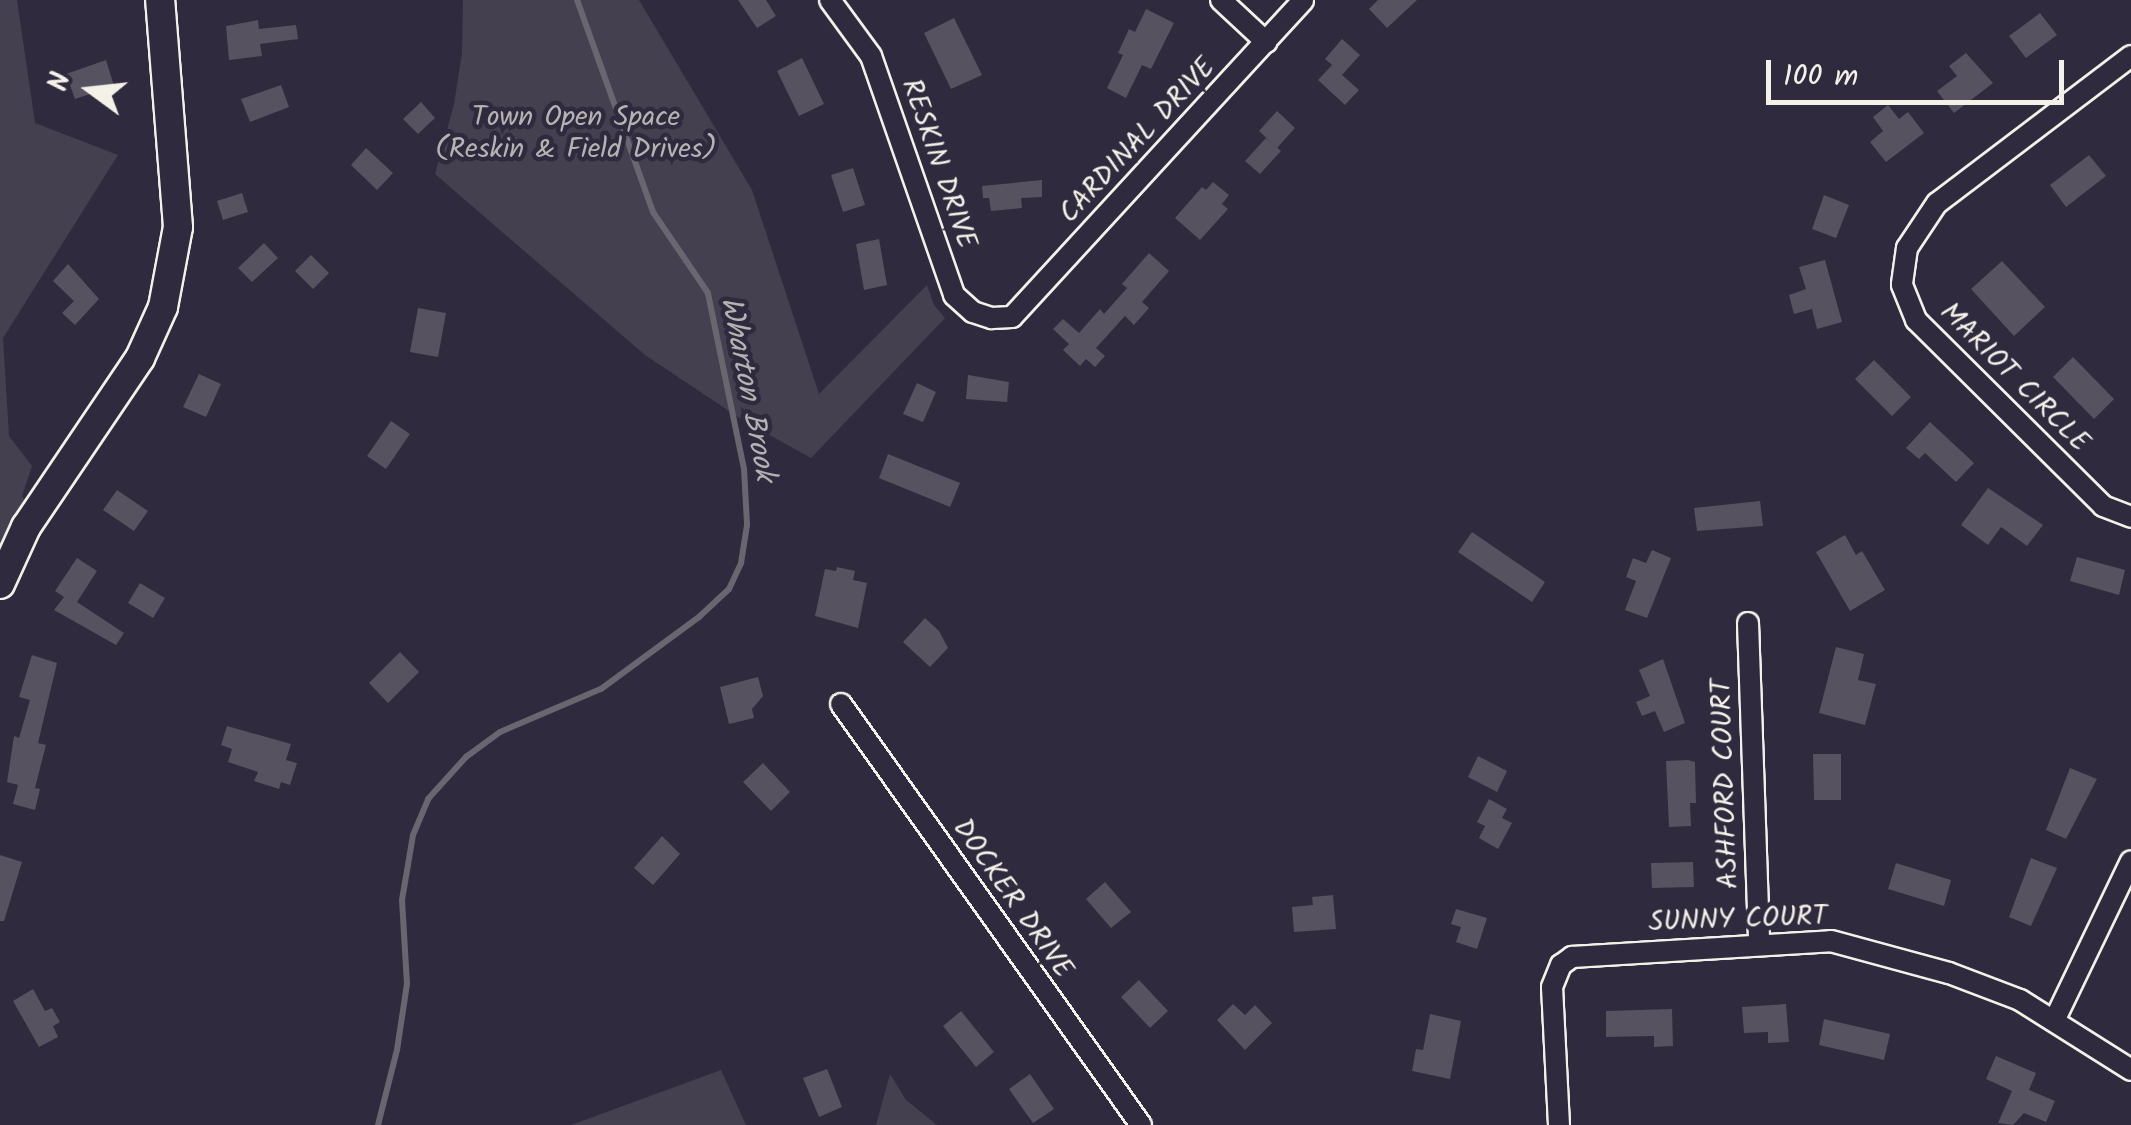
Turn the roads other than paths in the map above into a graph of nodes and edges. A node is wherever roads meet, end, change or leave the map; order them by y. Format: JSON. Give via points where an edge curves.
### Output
{"nodes":[{"id":1,"x":160,"y":0,"type":"edge"},
{"id":2,"x":830,"y":0,"type":"edge"},
{"id":3,"x":1222,"y":0,"type":"edge"},
{"id":4,"x":1303,"y":0,"type":"edge"},
{"id":5,"x":1266,"y":42,"type":"junction"},
{"id":6,"x":2131,"y":56,"type":"edge"},
{"id":7,"x":1012,"y":317,"type":"joint"},
{"id":8,"x":2131,"y":517,"type":"edge"},
{"id":9,"x":0,"y":584,"type":"edge"},
{"id":10,"x":1748,"y":623,"type":"dead end"},
{"id":11,"x":840,"y":704,"type":"dead end"},
{"id":12,"x":2131,"y":861,"type":"edge"},
{"id":13,"x":1758,"y":943,"type":"junction"},
{"id":14,"x":2055,"y":1020,"type":"junction"},
{"id":15,"x":2131,"y":1070,"type":"edge"},
{"id":16,"x":1141,"y":1125,"type":"edge"},
{"id":17,"x":1559,"y":1125,"type":"edge"}],
"edges":[{"from":1,"to":9,"type":"main road","via":[[178,228],[164,307],[140,358],[26,527]]},
{"from":2,"to":7,"type":"street","name":"RESKIN DRIVE","via":[[871,56],[954,295],[973,312]]},
{"from":3,"to":5,"type":"street"},
{"from":4,"to":5,"type":"street","name":"CARDINAL DRIVE"},
{"from":5,"to":7,"type":"street","name":"CARDINAL DRIVE"},
{"from":6,"to":8,"type":"street","name":"MARIOT CIRCLE","via":[[1937,202],[1907,248],[1902,285],[1916,320],[2103,506]]},
{"from":10,"to":13,"type":"street","name":"ASHFORD COURT"},
{"from":11,"to":16,"type":"street","name":"DOCKER DRIVE"},
{"from":12,"to":14,"type":"street"},
{"from":13,"to":14,"type":"street","name":"SUNNY COURT","via":[[1830,941],[1879,952],[2002,993]]},
{"from":13,"to":17,"type":"street","name":"SUNNY COURT","via":[[1572,957],[1561,965],[1552,988]]},
{"from":14,"to":15,"type":"street","name":"SUNNY COURT"}]}
